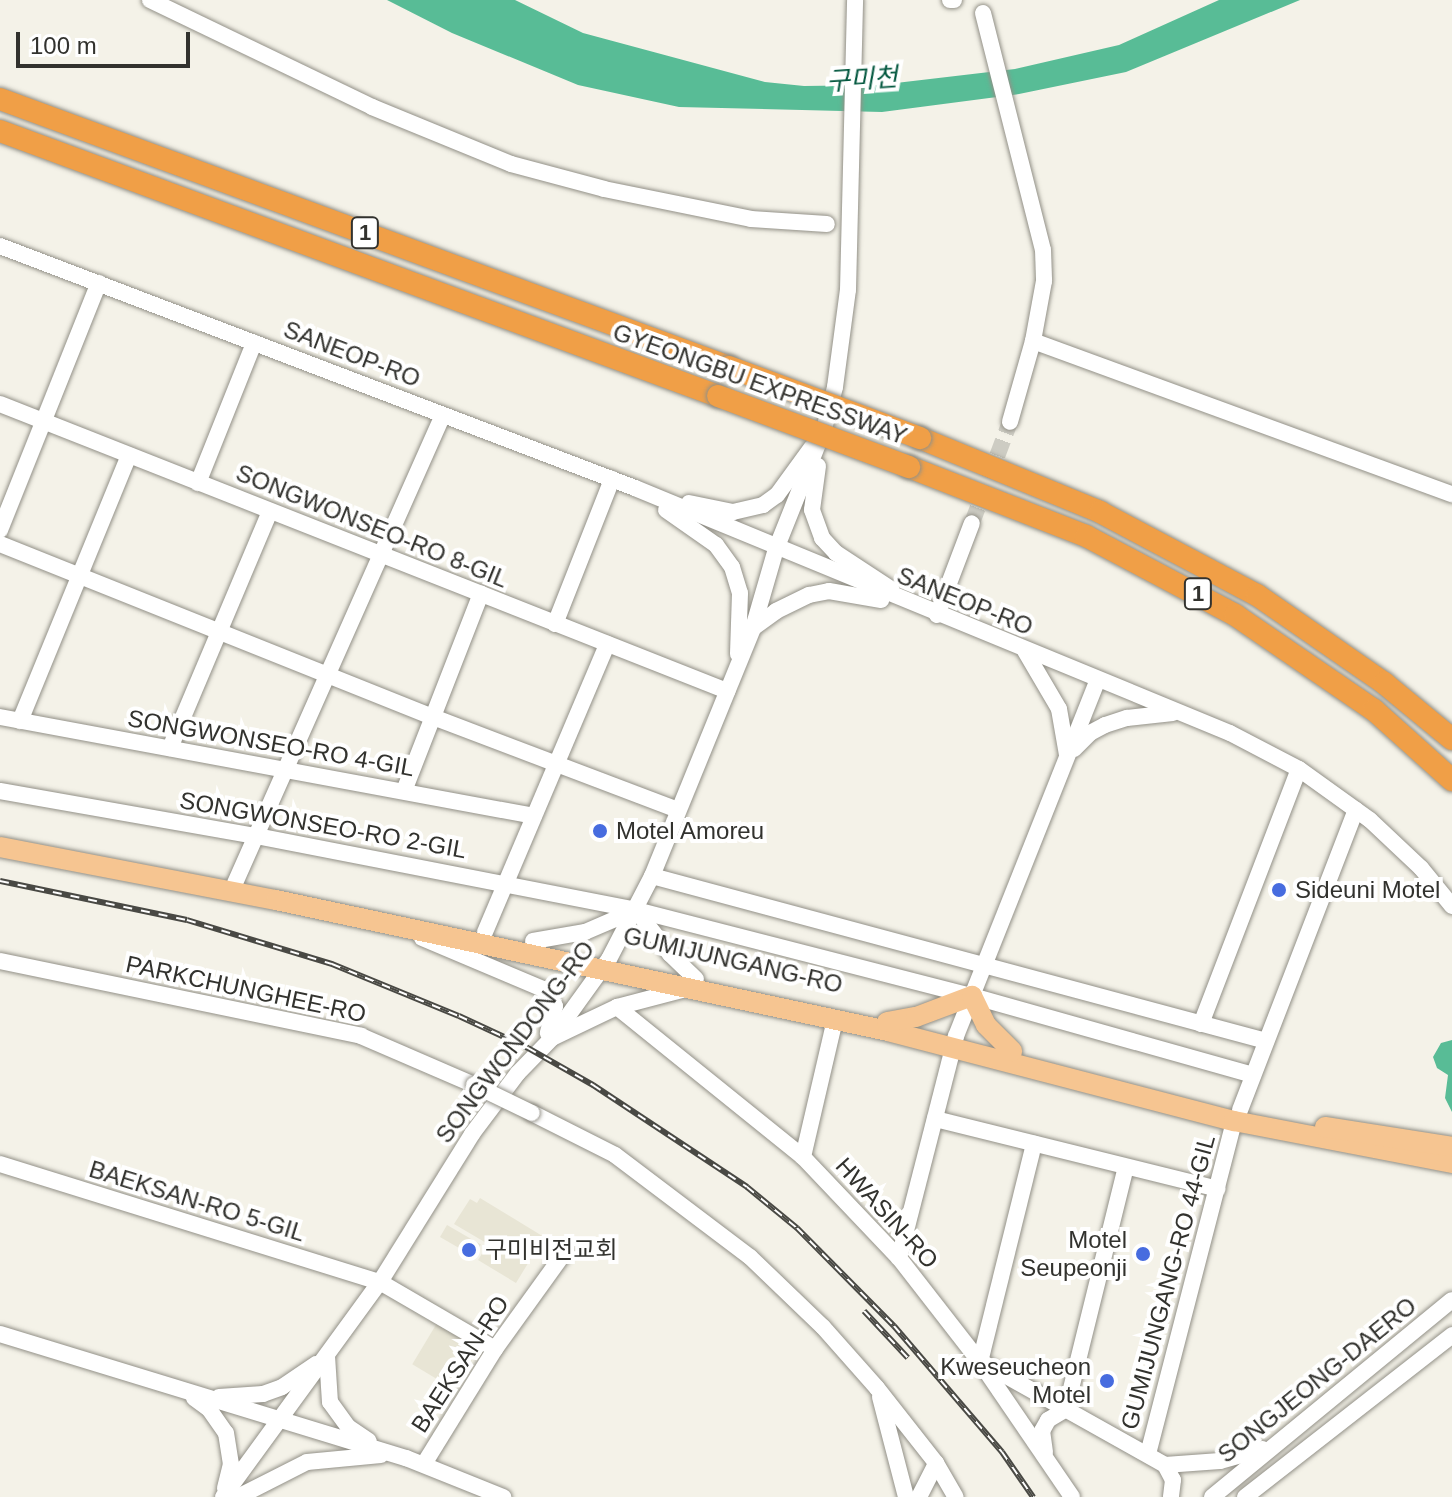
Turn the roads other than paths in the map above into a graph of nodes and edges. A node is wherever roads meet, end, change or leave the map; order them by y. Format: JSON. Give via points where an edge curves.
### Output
{"nodes":[{"id":1,"x":150,"y":0,"type":"edge"},
{"id":2,"x":855,"y":0,"type":"edge"},
{"id":3,"x":984,"y":18,"type":"dead end"},
{"id":4,"x":0,"y":99,"type":"edge"},
{"id":5,"x":0,"y":131,"type":"edge"},
{"id":6,"x":827,"y":224,"type":"dead end"},
{"id":7,"x":0,"y":246,"type":"edge"},
{"id":8,"x":99,"y":283,"type":"junction"},
{"id":9,"x":1033,"y":341,"type":"junction"},
{"id":10,"x":254,"y":343,"type":"junction"},
{"id":11,"x":0,"y":404,"type":"edge"},
{"id":12,"x":443,"y":415,"type":"junction"},
{"id":13,"x":43,"y":421,"type":"junction"},
{"id":14,"x":1010,"y":422,"type":"tunnel mouth"},
{"id":15,"x":824,"y":429,"type":"junction"},
{"id":16,"x":129,"y":455,"type":"junction"},
{"id":17,"x":612,"y":479,"type":"junction"},
{"id":18,"x":198,"y":483,"type":"junction"},
{"id":19,"x":635,"y":488,"type":"junction"},
{"id":20,"x":1452,"y":494,"type":"edge"},
{"id":21,"x":270,"y":511,"type":"junction"},
{"id":22,"x":972,"y":523,"type":"tunnel mouth"},
{"id":23,"x":0,"y":530,"type":"edge"},
{"id":24,"x":0,"y":544,"type":"edge"},
{"id":25,"x":776,"y":549,"type":"junction"},
{"id":26,"x":381,"y":555,"type":"junction"},
{"id":27,"x":79,"y":576,"type":"junction"},
{"id":28,"x":481,"y":594,"type":"junction"},
{"id":29,"x":931,"y":612,"type":"junction"},
{"id":30,"x":555,"y":624,"type":"junction"},
{"id":31,"x":753,"y":628,"type":"junction"},
{"id":32,"x":219,"y":632,"type":"junction"},
{"id":33,"x":607,"y":644,"type":"junction"},
{"id":34,"x":1025,"y":651,"type":"junction"},
{"id":35,"x":737,"y":668,"type":"junction"},
{"id":36,"x":328,"y":674,"type":"junction"},
{"id":37,"x":1097,"y":681,"type":"junction"},
{"id":38,"x":727,"y":691,"type":"junction"},
{"id":39,"x":1178,"y":713,"type":"junction"},
{"id":40,"x":0,"y":717,"type":"edge"},
{"id":41,"x":433,"y":717,"type":"junction"},
{"id":42,"x":20,"y":721,"type":"junction"},
{"id":43,"x":1452,"y":739,"type":"edge"},
{"id":44,"x":170,"y":748,"type":"junction"},
{"id":45,"x":1067,"y":757,"type":"junction"},
{"id":46,"x":556,"y":763,"type":"junction"},
{"id":47,"x":286,"y":768,"type":"junction"},
{"id":48,"x":1299,"y":769,"type":"junction"},
{"id":49,"x":1452,"y":780,"type":"edge"},
{"id":50,"x":0,"y":791,"type":"edge"},
{"id":51,"x":404,"y":791,"type":"junction"},
{"id":52,"x":678,"y":810,"type":"junction"},
{"id":53,"x":1356,"y":810,"type":"junction"},
{"id":54,"x":534,"y":816,"type":"junction"},
{"id":55,"x":256,"y":836,"type":"junction"},
{"id":56,"x":0,"y":839,"type":"edge"},
{"id":57,"x":0,"y":847,"type":"edge"},
{"id":58,"x":652,"y":876,"type":"junction"},
{"id":59,"x":235,"y":883,"type":"junction"},
{"id":60,"x":505,"y":883,"type":"junction"},
{"id":61,"x":1452,"y":906,"type":"edge"},
{"id":62,"x":636,"y":910,"type":"junction"},
{"id":63,"x":391,"y":925,"type":"junction"},
{"id":64,"x":485,"y":932,"type":"junction"},
{"id":65,"x":533,"y":941,"type":"junction"},
{"id":66,"x":0,"y":961,"type":"edge"},
{"id":67,"x":605,"y":964,"type":"junction"},
{"id":68,"x":985,"y":965,"type":"junction"},
{"id":69,"x":692,"y":984,"type":"junction"},
{"id":70,"x":972,"y":996,"type":"junction"},
{"id":71,"x":617,"y":1007,"type":"junction"},
{"id":72,"x":835,"y":1020,"type":"junction"},
{"id":73,"x":887,"y":1022,"type":"junction"},
{"id":74,"x":1201,"y":1024,"type":"junction"},
{"id":75,"x":552,"y":1038,"type":"junction"},
{"id":76,"x":1266,"y":1041,"type":"junction"},
{"id":77,"x":955,"y":1042,"type":"junction"},
{"id":78,"x":1012,"y":1051,"type":"junction"},
{"id":79,"x":518,"y":1073,"type":"junction"},
{"id":80,"x":1253,"y":1075,"type":"junction"},
{"id":81,"x":1237,"y":1116,"type":"junction"},
{"id":82,"x":935,"y":1119,"type":"junction"},
{"id":83,"x":1034,"y":1144,"type":"junction"},
{"id":84,"x":1452,"y":1147,"type":"edge"},
{"id":85,"x":803,"y":1157,"type":"junction"},
{"id":86,"x":1411,"y":1158,"type":"junction"},
{"id":87,"x":1452,"y":1163,"type":"edge"},
{"id":88,"x":0,"y":1164,"type":"edge"},
{"id":89,"x":1126,"y":1167,"type":"junction"},
{"id":90,"x":1452,"y":1175,"type":"edge"},
{"id":91,"x":1217,"y":1189,"type":"junction"},
{"id":92,"x":565,"y":1252,"type":"dead end"},
{"id":93,"x":899,"y":1258,"type":"junction"},
{"id":94,"x":380,"y":1282,"type":"junction"},
{"id":95,"x":1452,"y":1300,"type":"edge"},
{"id":96,"x":0,"y":1334,"type":"edge"},
{"id":97,"x":1452,"y":1335,"type":"edge"},
{"id":98,"x":495,"y":1349,"type":"junction"},
{"id":99,"x":327,"y":1356,"type":"junction"},
{"id":100,"x":980,"y":1362,"type":"junction"},
{"id":101,"x":877,"y":1388,"type":"junction"},
{"id":102,"x":182,"y":1392,"type":"junction"},
{"id":103,"x":1066,"y":1409,"type":"junction"},
{"id":104,"x":280,"y":1419,"type":"junction"},
{"id":105,"x":1281,"y":1439,"type":"junction"},
{"id":106,"x":1148,"y":1454,"type":"junction"},
{"id":107,"x":406,"y":1458,"type":"junction"},
{"id":108,"x":1046,"y":1458,"type":"junction"},
{"id":109,"x":936,"y":1463,"type":"junction"},
{"id":110,"x":424,"y":1464,"type":"junction"},
{"id":111,"x":1165,"y":1465,"type":"junction"},
{"id":112,"x":1251,"y":1494,"type":"edge"},
{"id":113,"x":222,"y":1497,"type":"edge"},
{"id":114,"x":238,"y":1497,"type":"edge"},
{"id":115,"x":503,"y":1497,"type":"edge"},
{"id":116,"x":906,"y":1497,"type":"edge"},
{"id":117,"x":919,"y":1497,"type":"edge"},
{"id":118,"x":926,"y":1497,"type":"edge"},
{"id":119,"x":956,"y":1497,"type":"edge"},
{"id":120,"x":1072,"y":1497,"type":"edge"},
{"id":121,"x":1171,"y":1497,"type":"edge"},
{"id":122,"x":1212,"y":1497,"type":"edge"}],
"edges":[{"from":1,"to":6,"type":"street","via":[[372,107],[511,164],[751,219]]},
{"from":2,"to":15,"type":"street","via":[[841,355]]},
{"from":3,"to":9,"type":"street","via":[[1043,250],[1044,281]]},
{"from":4,"to":43,"type":"highway","name":"GYEONGBU EXPRESSWAY","number":"1","bridge":true,"via":[[920,438],[1100,512],[1257,595],[1384,683]]},
{"from":5,"to":49,"type":"highway","name":"GYEONGBU EXPRESSWAY","number":"1","bridge":true,"via":[[1086,536],[1235,615],[1374,710]]},
{"from":7,"to":8,"type":"street","name":"SANEOP-RO"},
{"from":8,"to":10,"type":"street","name":"SANEOP-RO"},
{"from":8,"to":13,"type":"street"},
{"from":9,"to":14,"type":"street"},
{"from":9,"to":20,"type":"street"},
{"from":10,"to":12,"type":"street","name":"SANEOP-RO"},
{"from":10,"to":18,"type":"street","name":"SANEOP-RO"},
{"from":11,"to":13,"type":"street","name":"SONGWONSEO-RO 8-GIL"},
{"from":12,"to":17,"type":"street","name":"SANEOP-RO"},
{"from":12,"to":26,"type":"street"},
{"from":13,"to":16,"type":"street","name":"SONGWONSEO-RO 8-GIL"},
{"from":13,"to":23,"type":"street"},
{"from":15,"to":19,"type":"street","via":[[777,495],[753,509],[720,511]]},
{"from":15,"to":25,"type":"street","name":"SONGWONDONG-RO"},
{"from":15,"to":29,"type":"street","via":[[812,510],[822,538],[836,553]]},
{"from":16,"to":18,"type":"street","name":"SONGWONSEO-RO 8-GIL"},
{"from":16,"to":27,"type":"street"},
{"from":17,"to":19,"type":"street","name":"SANEOP-RO"},
{"from":17,"to":30,"type":"street"},
{"from":18,"to":21,"type":"street","name":"SONGWONSEO-RO 8-GIL"},
{"from":19,"to":25,"type":"street","name":"SANEOP-RO"},
{"from":19,"to":35,"type":"street","via":[[727,557],[740,593]]},
{"from":21,"to":26,"type":"street","name":"SONGWONSEO-RO 8-GIL"},
{"from":21,"to":32,"type":"street"},
{"from":22,"to":29,"type":"street"},
{"from":24,"to":27,"type":"street"},
{"from":25,"to":29,"type":"street","name":"SANEOP-RO"},
{"from":25,"to":31,"type":"street","name":"SONGWONDONG-RO"},
{"from":26,"to":28,"type":"street","name":"SONGWONSEO-RO 8-GIL"},
{"from":26,"to":36,"type":"street"},
{"from":27,"to":32,"type":"street"},
{"from":27,"to":42,"type":"street"},
{"from":28,"to":30,"type":"street","name":"SONGWONSEO-RO 8-GIL"},
{"from":28,"to":41,"type":"street"},
{"from":29,"to":31,"type":"street","via":[[829,591],[791,602]]},
{"from":29,"to":34,"type":"street","name":"SANEOP-RO"},
{"from":30,"to":33,"type":"street","name":"SONGWONSEO-RO 8-GIL"},
{"from":31,"to":35,"type":"street","name":"SONGWONDONG-RO"},
{"from":32,"to":36,"type":"street"},
{"from":32,"to":44,"type":"street"},
{"from":33,"to":38,"type":"street","name":"SONGWONSEO-RO 8-GIL"},
{"from":33,"to":46,"type":"street"},
{"from":34,"to":37,"type":"street","name":"SANEOP-RO"},
{"from":34,"to":45,"type":"street","via":[[1059,709]]},
{"from":35,"to":38,"type":"street","name":"SONGWONDONG-RO"},
{"from":36,"to":41,"type":"street"},
{"from":36,"to":47,"type":"street"},
{"from":37,"to":39,"type":"street","name":"SANEOP-RO"},
{"from":37,"to":45,"type":"street"},
{"from":38,"to":52,"type":"street","name":"SONGWONDONG-RO"},
{"from":39,"to":45,"type":"street","via":[[1105,725]]},
{"from":39,"to":48,"type":"street","name":"SANEOP-RO"},
{"from":40,"to":42,"type":"street","name":"SONGWONSEO-RO 4-GIL"},
{"from":41,"to":46,"type":"street"},
{"from":41,"to":51,"type":"street"},
{"from":42,"to":44,"type":"street","name":"SONGWONSEO-RO 4-GIL"},
{"from":44,"to":47,"type":"street","name":"SONGWONSEO-RO 4-GIL"},
{"from":45,"to":68,"type":"street"},
{"from":46,"to":52,"type":"street"},
{"from":46,"to":54,"type":"street"},
{"from":47,"to":51,"type":"street","name":"SONGWONSEO-RO 4-GIL"},
{"from":47,"to":55,"type":"street"},
{"from":48,"to":53,"type":"street","name":"SANEOP-RO"},
{"from":48,"to":74,"type":"street"},
{"from":50,"to":55,"type":"street","name":"SONGWONSEO-RO 2-GIL"},
{"from":51,"to":54,"type":"street","name":"SONGWONSEO-RO 4-GIL"},
{"from":52,"to":58,"type":"street","name":"SONGWONDONG-RO"},
{"from":53,"to":61,"type":"street","name":"SANEOP-RO","via":[[1421,868]]},
{"from":53,"to":76,"type":"street","name":"GUMIJUNGANG-RO 44-GIL"},
{"from":54,"to":60,"type":"street"},
{"from":55,"to":59,"type":"street"},
{"from":55,"to":60,"type":"street","name":"SONGWONSEO-RO 2-GIL"},
{"from":56,"to":59,"type":"main road","name":"GUMIJUNGANG-RO"},
{"from":57,"to":63,"type":"main road","name":"GUMIJUNGANG-RO"},
{"from":58,"to":62,"type":"street","name":"SONGWONDONG-RO"},
{"from":58,"to":68,"type":"street"},
{"from":59,"to":64,"type":"main road","name":"GUMIJUNGANG-RO"},
{"from":60,"to":62,"type":"street","name":"SONGWONSEO-RO 2-GIL"},
{"from":60,"to":64,"type":"street"},
{"from":62,"to":65,"type":"street","via":[[585,932]]},
{"from":62,"to":67,"type":"street","name":"SONGWONDONG-RO"},
{"from":62,"to":69,"type":"street"},
{"from":62,"to":70,"type":"street"},
{"from":63,"to":67,"type":"main road","name":"GUMIJUNGANG-RO"},
{"from":63,"to":79,"type":"street","via":[[532,983],[551,998],[553,1025]]},
{"from":64,"to":65,"type":"main road","name":"GUMIJUNGANG-RO"},
{"from":65,"to":67,"type":"main road","name":"GUMIJUNGANG-RO"},
{"from":66,"to":101,"type":"street","name":"PARKCHUNGHEE-RO","bridge":true,"via":[[361,1036],[532,1113],[615,1155],[750,1257]]},
{"from":67,"to":69,"type":"main road","name":"GUMIJUNGANG-RO"},
{"from":67,"to":75,"type":"street","name":"SONGWONDONG-RO"},
{"from":68,"to":70,"type":"street"},
{"from":68,"to":74,"type":"street"},
{"from":69,"to":71,"type":"street"},
{"from":69,"to":72,"type":"main road","name":"GUMIJUNGANG-RO"},
{"from":69,"to":73,"type":"main road","name":"GUMIJUNGANG-RO"},
{"from":70,"to":73,"type":"main road"},
{"from":70,"to":77,"type":"street"},
{"from":70,"to":78,"type":"main road","via":[[986,1025]]},
{"from":70,"to":80,"type":"street"},
{"from":71,"to":75,"type":"street"},
{"from":71,"to":85,"type":"street","name":"HWASIN-RO"},
{"from":72,"to":77,"type":"main road","name":"GUMIJUNGANG-RO"},
{"from":72,"to":85,"type":"street","name":"GUMIJUNGANG-RO"},
{"from":73,"to":77,"type":"main road","name":"GUMIJUNGANG-RO"},
{"from":74,"to":76,"type":"street"},
{"from":75,"to":79,"type":"street","name":"SONGWONDONG-RO"},
{"from":76,"to":80,"type":"street","name":"GUMIJUNGANG-RO 44-GIL"},
{"from":77,"to":78,"type":"main road","name":"GUMIJUNGANG-RO"},
{"from":77,"to":81,"type":"main road","name":"GUMIJUNGANG-RO"},
{"from":77,"to":82,"type":"street"},
{"from":78,"to":81,"type":"main road","name":"GUMIJUNGANG-RO"},
{"from":79,"to":94,"type":"street","name":"SONGWONDONG-RO","via":[[472,1134]]},
{"from":80,"to":81,"type":"street","name":"GUMIJUNGANG-RO 44-GIL"},
{"from":81,"to":84,"type":"main road","name":"GUMIJUNGANG-RO"},
{"from":81,"to":86,"type":"main road","name":"GUMIJUNGANG-RO"},
{"from":81,"to":91,"type":"street","name":"GUMIJUNGANG-RO 44-GIL"},
{"from":82,"to":83,"type":"street"},
{"from":82,"to":93,"type":"street"},
{"from":83,"to":89,"type":"street"},
{"from":83,"to":100,"type":"street"},
{"from":85,"to":93,"type":"street","name":"HWASIN-RO"},
{"from":86,"to":87,"type":"main road","name":"GUMIJUNGANG-RO"},
{"from":86,"to":90,"type":"main road"},
{"from":88,"to":94,"type":"street","name":"BAEKSAN-RO 5-GIL"},
{"from":89,"to":91,"type":"street"},
{"from":89,"to":103,"type":"street"},
{"from":91,"to":106,"type":"street","name":"GUMIJUNGANG-RO 44-GIL"},
{"from":92,"to":98,"type":"street","name":"BAEKSAN-RO"},
{"from":93,"to":100,"type":"street","name":"HWASIN-RO"},
{"from":94,"to":98,"type":"street"},
{"from":94,"to":99,"type":"street","name":"SONGWONDONG-RO"},
{"from":95,"to":105,"type":"street","name":"SONGJEONG-DAERO"},
{"from":96,"to":102,"type":"street","name":"BAEKSAN-RO"},
{"from":97,"to":112,"type":"street","name":"SONGJEONG-DAERO"},
{"from":98,"to":110,"type":"street","name":"BAEKSAN-RO"},
{"from":99,"to":102,"type":"street","name":"BAEKSAN-RO","via":[[263,1394]]},
{"from":99,"to":104,"type":"street","name":"SONGWONDONG-RO"},
{"from":99,"to":107,"type":"street","name":"BAEKSAN-RO","via":[[326,1382],[337,1414],[363,1438]]},
{"from":100,"to":103,"type":"street"},
{"from":100,"to":108,"type":"street","name":"HWASIN-RO"},
{"from":101,"to":109,"type":"street"},
{"from":101,"to":116,"type":"street"},
{"from":102,"to":104,"type":"street","name":"BAEKSAN-RO"},
{"from":102,"to":113,"type":"street","name":"BAEKSAN-RO","via":[[209,1409],[226,1433],[231,1464]]},
{"from":103,"to":106,"type":"street"},
{"from":103,"to":108,"type":"street","via":[[1048,1420],[1042,1431]]},
{"from":104,"to":107,"type":"street","name":"BAEKSAN-RO"},
{"from":104,"to":113,"type":"street","name":"SONGWONDONG-RO"},
{"from":105,"to":111,"type":"street","via":[[1239,1458]]},
{"from":105,"to":122,"type":"street","name":"SONGJEONG-DAERO"},
{"from":106,"to":111,"type":"street"},
{"from":107,"to":110,"type":"street","name":"BAEKSAN-RO"},
{"from":107,"to":114,"type":"street","name":"BAEKSAN-RO","via":[[374,1454],[307,1462]]},
{"from":108,"to":120,"type":"street","name":"HWASIN-RO"},
{"from":109,"to":117,"type":"street"},
{"from":109,"to":118,"type":"street"},
{"from":109,"to":119,"type":"street"},
{"from":110,"to":115,"type":"street","name":"BAEKSAN-RO"},
{"from":111,"to":121,"type":"street","via":[[1173,1480]]}]}
